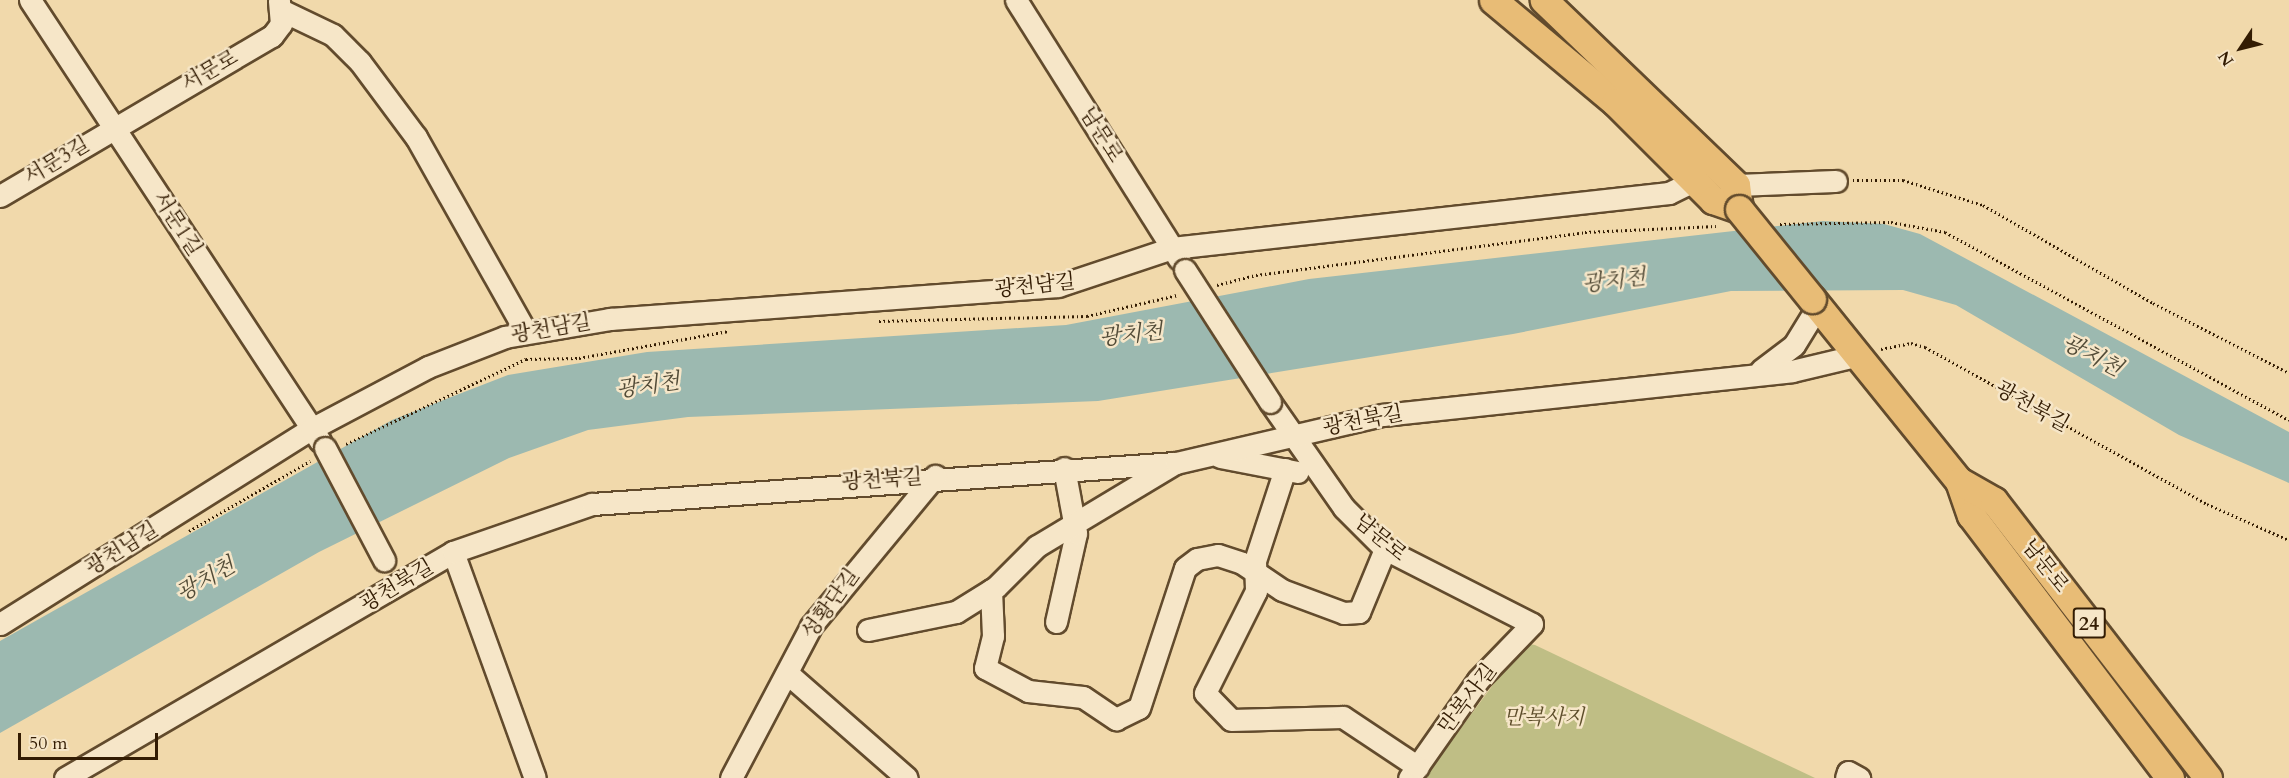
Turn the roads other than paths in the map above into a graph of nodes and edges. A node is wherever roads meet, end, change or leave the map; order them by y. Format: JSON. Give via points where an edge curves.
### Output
{"nodes":[{"id":1,"x":30,"y":0,"type":"edge"},
{"id":2,"x":1016,"y":0,"type":"edge"},
{"id":3,"x":1493,"y":0,"type":"edge"},
{"id":4,"x":1544,"y":0,"type":"edge"},
{"id":5,"x":281,"y":5,"type":"edge"},
{"id":6,"x":1526,"y":10,"type":"edge"},
{"id":7,"x":114,"y":127,"type":"junction"},
{"id":8,"x":1696,"y":180,"type":"junction"},
{"id":9,"x":1836,"y":181,"type":"road end"},
{"id":10,"x":0,"y":196,"type":"edge"},
{"id":11,"x":1734,"y":206,"type":"junction"},
{"id":12,"x":1172,"y":248,"type":"junction"},
{"id":13,"x":1815,"y":302,"type":"junction"},
{"id":14,"x":526,"y":332,"type":"junction"},
{"id":15,"x":1859,"y":355,"type":"junction"},
{"id":16,"x":1761,"y":370,"type":"junction"},
{"id":17,"x":311,"y":429,"type":"junction"},
{"id":18,"x":1293,"y":435,"type":"junction"},
{"id":19,"x":1213,"y":456,"type":"junction"},
{"id":20,"x":1176,"y":463,"type":"junction"},
{"id":21,"x":1064,"y":468,"type":"junction"},
{"id":22,"x":1285,"y":469,"type":"junction"},
{"id":23,"x":935,"y":476,"type":"junction"},
{"id":24,"x":1959,"y":481,"type":"junction"},
{"id":25,"x":1326,"y":483,"type":"junction"},
{"id":26,"x":1074,"y":528,"type":"junction"},
{"id":27,"x":1385,"y":549,"type":"junction"},
{"id":28,"x":453,"y":552,"type":"junction"},
{"id":29,"x":1257,"y":573,"type":"junction"},
{"id":30,"x":399,"y":586,"type":"junction"},
{"id":31,"x":991,"y":590,"type":"junction"},
{"id":32,"x":1056,"y":622,"type":"dead end"},
{"id":33,"x":0,"y":624,"type":"edge"},
{"id":34,"x":1532,"y":624,"type":"joint"},
{"id":35,"x":868,"y":630,"type":"dead end"},
{"id":36,"x":787,"y":673,"type":"junction"},
{"id":37,"x":1413,"y":772,"type":"edge"},
{"id":38,"x":65,"y":778,"type":"edge"},
{"id":39,"x":535,"y":778,"type":"edge"},
{"id":40,"x":731,"y":778,"type":"edge"},
{"id":41,"x":907,"y":778,"type":"edge"},
{"id":42,"x":1846,"y":778,"type":"edge"},
{"id":43,"x":1859,"y":778,"type":"edge"},
{"id":44,"x":2170,"y":778,"type":"edge"},
{"id":45,"x":2208,"y":778,"type":"edge"}],
"edges":[{"from":1,"to":7,"type":"street","name":"서문1길"},
{"from":2,"to":12,"type":"street","name":"남문로"},
{"from":3,"to":6,"type":"main road"},
{"from":4,"to":11,"type":"main road","name":"남문로"},
{"from":5,"to":7,"type":"street","name":"서문로","via":[[272,36]]},
{"from":5,"to":14,"type":"street","via":[[333,35],[367,72],[416,137]]},
{"from":6,"to":8,"type":"main road"},
{"from":7,"to":10,"type":"street","name":"서문3길"},
{"from":7,"to":17,"type":"street","name":"서문1길"},
{"from":8,"to":11,"type":"main road","via":[[1713,200]]},
{"from":8,"to":12,"type":"street","name":"광천남길","via":[[1669,193]]},
{"from":9,"to":11,"type":"street"},
{"from":11,"to":13,"type":"main road","name":"남문로","bridge":true},
{"from":12,"to":14,"type":"street","name":"광천남길","via":[[1058,285],[610,319]]},
{"from":12,"to":18,"type":"street","name":"남문로","bridge":true},
{"from":13,"to":15,"type":"main road","name":"남문로","number":"24"},
{"from":13,"to":16,"type":"street","via":[[1794,345]]},
{"from":14,"to":17,"type":"street","name":"광천남길","via":[[466,350]]},
{"from":15,"to":16,"type":"street","name":"광천북길","via":[[1792,370]]},
{"from":15,"to":24,"type":"main road","name":"남문로","number":"24"},
{"from":16,"to":18,"type":"street","name":"광천북길","via":[[1383,415]]},
{"from":17,"to":30,"type":"street","name":"서문1길","bridge":true},
{"from":17,"to":33,"type":"street","name":"광천남길"},
{"from":18,"to":19,"type":"street","name":"광천북길"},
{"from":18,"to":25,"type":"street","name":"남문로"},
{"from":19,"to":20,"type":"street","name":"광천북길"},
{"from":19,"to":22,"type":"street"},
{"from":20,"to":21,"type":"street","name":"광천북길"},
{"from":20,"to":26,"type":"street"},
{"from":21,"to":23,"type":"street","name":"광천북길"},
{"from":21,"to":26,"type":"street"},
{"from":22,"to":25,"type":"street"},
{"from":22,"to":29,"type":"street","via":[[1255,561]]},
{"from":23,"to":28,"type":"street","name":"광천북길","via":[[592,504]]},
{"from":23,"to":36,"type":"street","name":"성황단길","via":[[811,626]]},
{"from":24,"to":44,"type":"main road","name":"남문로","number":"24","via":[[1971,515]]},
{"from":24,"to":45,"type":"main road","name":"남문로","number":"24","via":[[1994,501]]},
{"from":25,"to":27,"type":"street","name":"남문로"},
{"from":26,"to":31,"type":"street","via":[[1037,546]]},
{"from":26,"to":32,"type":"street"},
{"from":27,"to":29,"type":"street","via":[[1359,612],[1344,613],[1282,590]]},
{"from":27,"to":34,"type":"street","name":"남문로"},
{"from":28,"to":30,"type":"street","name":"광천북길"},
{"from":28,"to":39,"type":"street"},
{"from":29,"to":31,"type":"street","via":[[1218,555],[1185,568],[1139,708],[1116,719],[1083,698],[1028,691],[985,668],[993,636]]},
{"from":29,"to":37,"type":"street","via":[[1256,591],[1205,693],[1231,720],[1343,717]]},
{"from":30,"to":38,"type":"street","name":"광천북길"},
{"from":31,"to":35,"type":"street","via":[[956,612]]},
{"from":34,"to":37,"type":"street","name":"만복사길","via":[[1478,680]]},
{"from":36,"to":40,"type":"street","name":"성황단길"},
{"from":36,"to":41,"type":"street"},
{"from":42,"to":43,"type":"street","via":[[1848,772]]}]}
